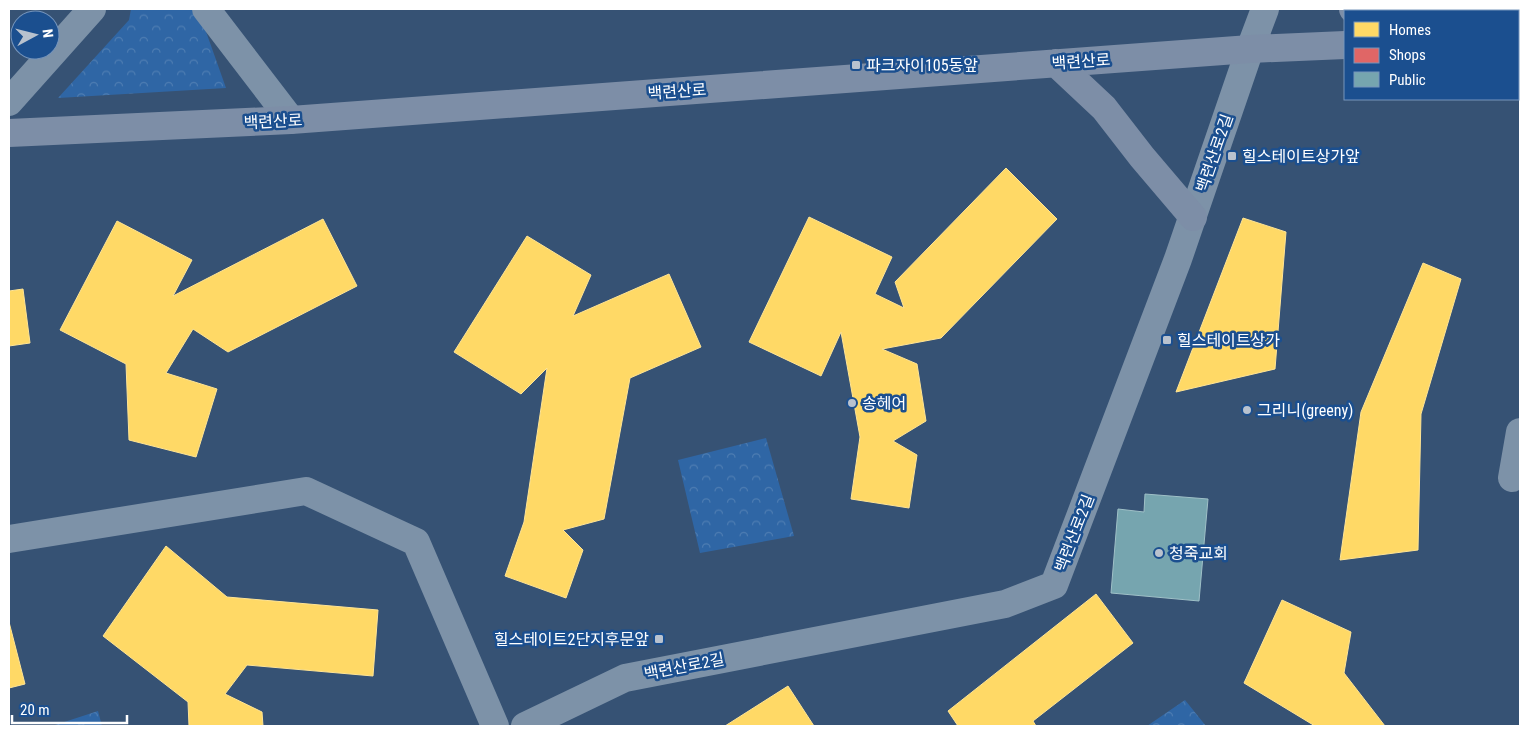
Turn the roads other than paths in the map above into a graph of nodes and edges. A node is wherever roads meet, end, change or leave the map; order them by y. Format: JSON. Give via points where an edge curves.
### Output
{"nodes":[{"id":1,"x":92,"y":9,"type":"edge"},
{"id":2,"x":206,"y":9,"type":"edge"},
{"id":3,"x":1265,"y":9,"type":"edge"},
{"id":4,"x":1344,"y":45,"type":"edge"},
{"id":5,"x":1250,"y":48,"type":"junction"},
{"id":6,"x":1056,"y":63,"type":"junction"},
{"id":7,"x":9,"y":102,"type":"edge"},
{"id":8,"x":291,"y":120,"type":"junction"},
{"id":9,"x":9,"y":133,"type":"edge"},
{"id":10,"x":1193,"y":217,"type":"junction"},
{"id":11,"x":1520,"y":432,"type":"edge"},
{"id":12,"x":1512,"y":478,"type":"dead end"},
{"id":13,"x":9,"y":539,"type":"edge"},
{"id":14,"x":495,"y":726,"type":"edge"},
{"id":15,"x":525,"y":726,"type":"edge"}],
"edges":[{"from":1,"to":7,"type":"street"},
{"from":2,"to":8,"type":"street"},
{"from":3,"to":5,"type":"street","name":"백련산로2길"},
{"from":4,"to":5,"type":"main road","name":"백련산로"},
{"from":5,"to":6,"type":"main road","name":"백련산로"},
{"from":5,"to":10,"type":"street","name":"백련산로2길"},
{"from":6,"to":8,"type":"main road","name":"백련산로"},
{"from":6,"to":10,"type":"main road","via":[[1104,108]]},
{"from":8,"to":9,"type":"main road","name":"백련산로"},
{"from":10,"to":15,"type":"street","name":"백련산로2길","via":[[1054,584],[1005,604],[625,678]]},
{"from":11,"to":12,"type":"street"},
{"from":13,"to":14,"type":"street","via":[[306,491],[416,542]]}]}
